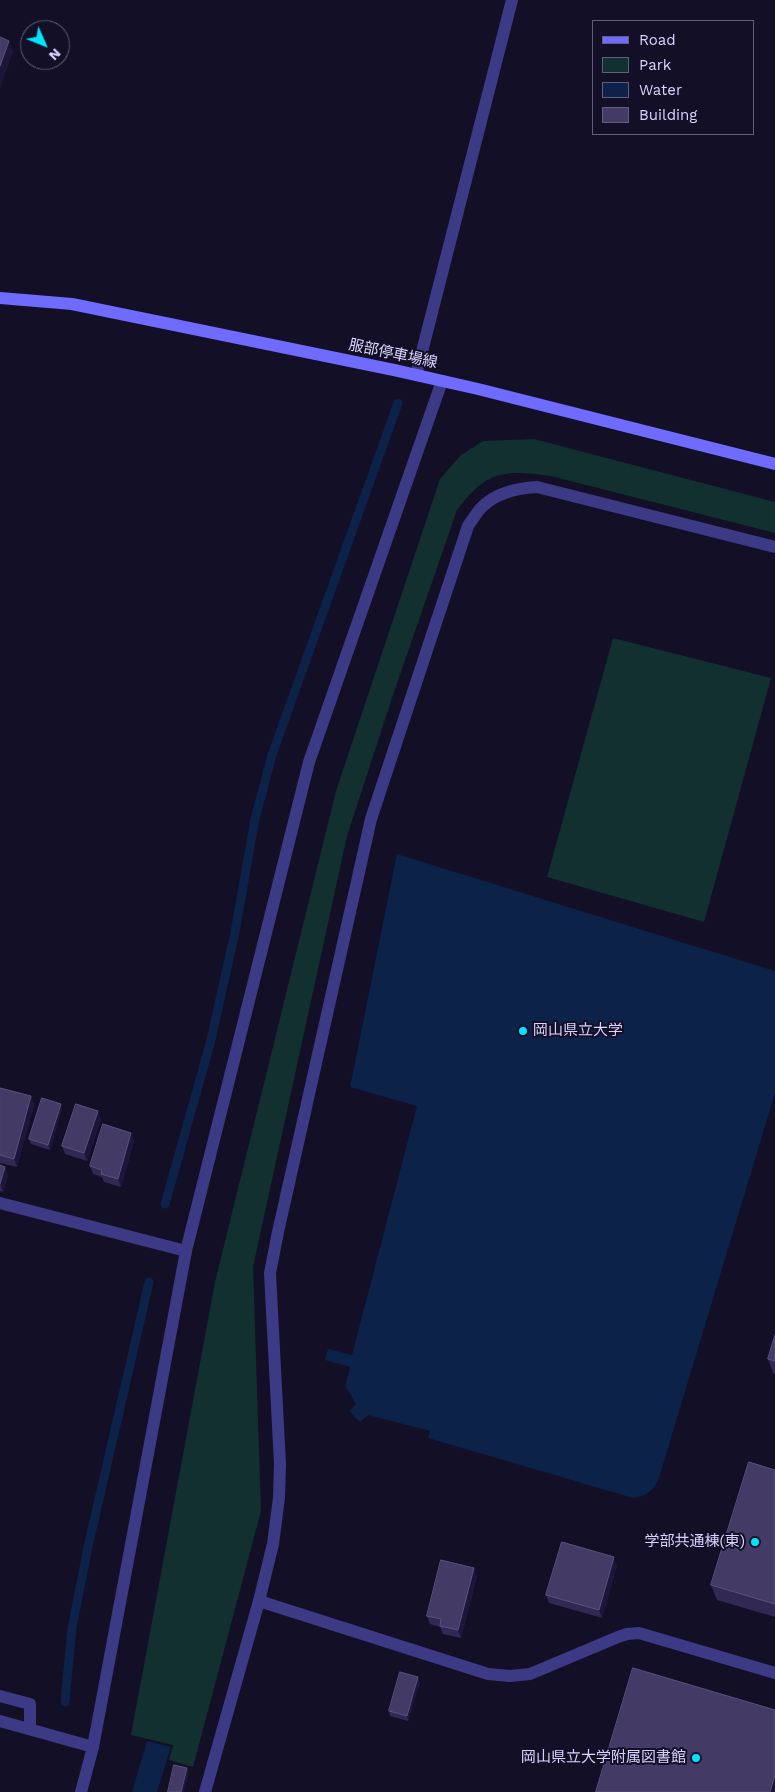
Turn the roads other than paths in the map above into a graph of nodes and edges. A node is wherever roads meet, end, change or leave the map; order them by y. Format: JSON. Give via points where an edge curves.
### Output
{"nodes":[{"id":1,"x":512,"y":0,"type":"edge"},
{"id":2,"x":0,"y":298,"type":"edge"},
{"id":3,"x":416,"y":375,"type":"junction"},
{"id":4,"x":442,"y":381,"type":"junction"},
{"id":5,"x":775,"y":464,"type":"edge"},
{"id":6,"x":775,"y":547,"type":"edge"},
{"id":7,"x":0,"y":1203,"type":"edge"},
{"id":8,"x":186,"y":1251,"type":"junction"},
{"id":9,"x":259,"y":1601,"type":"junction"},
{"id":10,"x":775,"y":1673,"type":"edge"},
{"id":11,"x":0,"y":1696,"type":"edge"},
{"id":12,"x":0,"y":1721,"type":"edge"},
{"id":13,"x":30,"y":1729,"type":"junction"},
{"id":14,"x":93,"y":1747,"type":"junction"},
{"id":15,"x":81,"y":1792,"type":"edge"},
{"id":16,"x":205,"y":1792,"type":"edge"}],
"edges":[{"from":1,"to":3,"type":"street"},
{"from":2,"to":3,"type":"main road","name":"服部停車場線","via":[[72,304]]},
{"from":3,"to":4,"type":"main road","name":"服部停車場線"},
{"from":4,"to":5,"type":"main road","name":"服部停車場線"},
{"from":4,"to":8,"type":"street","via":[[309,762]]},
{"from":6,"to":9,"type":"street","via":[[537,487],[517,488],[501,495],[482,506],[468,526],[370,819],[270,1274],[279,1498],[273,1544]]},
{"from":7,"to":8,"type":"street"},
{"from":8,"to":14,"type":"street"},
{"from":9,"to":10,"type":"street","via":[[488,1674],[530,1674],[618,1637],[639,1633]]},
{"from":9,"to":16,"type":"street"},
{"from":11,"to":13,"type":"street","via":[[30,1704]]},
{"from":12,"to":13,"type":"street"},
{"from":13,"to":14,"type":"street"},
{"from":14,"to":15,"type":"street"}]}
